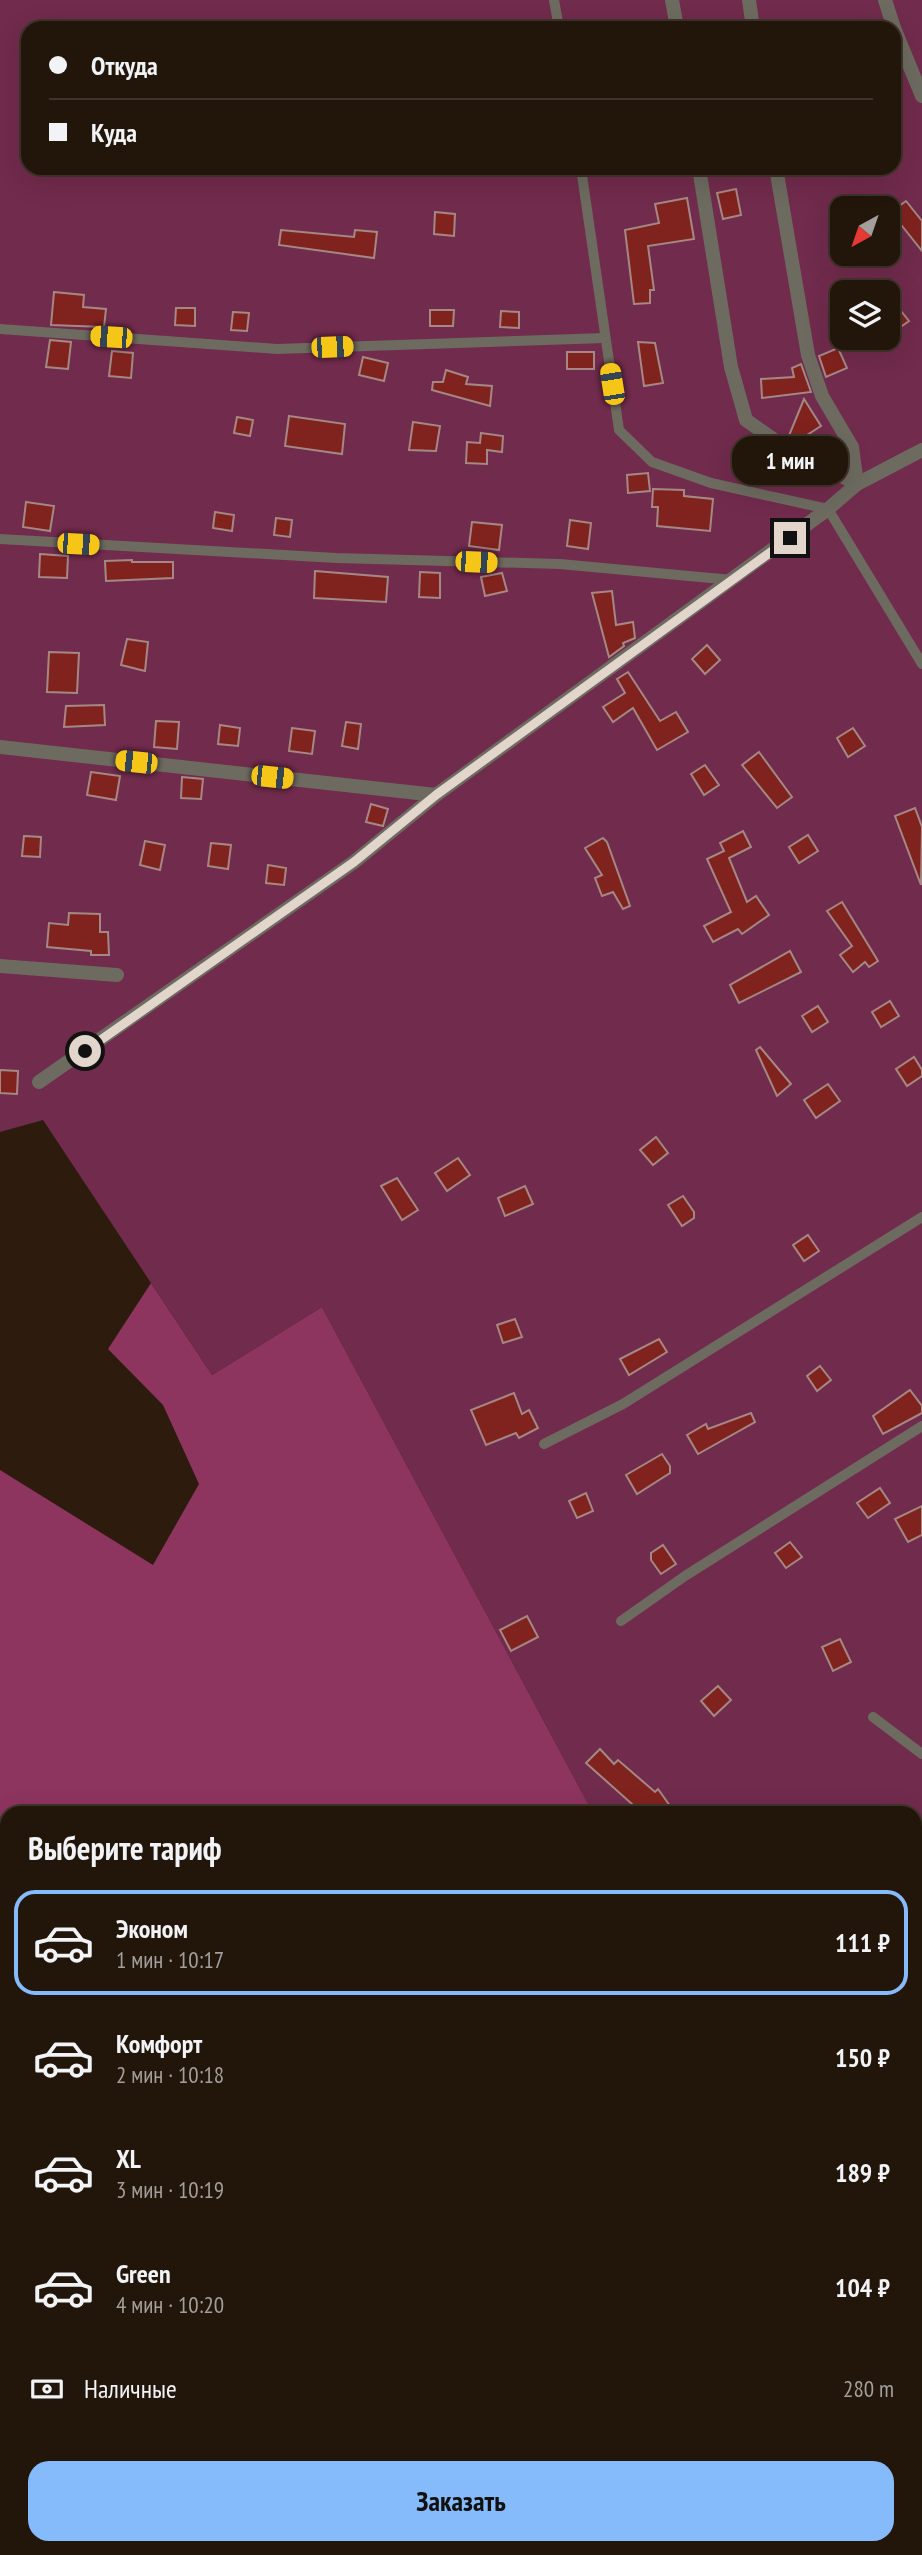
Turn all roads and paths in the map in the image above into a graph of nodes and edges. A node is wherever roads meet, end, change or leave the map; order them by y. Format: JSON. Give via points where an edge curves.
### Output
{"nodes":[{"id":1,"x":554,"y":0,"type":"edge"},
{"id":2,"x":672,"y":0,"type":"edge"},
{"id":3,"x":749,"y":0,"type":"edge"},
{"id":4,"x":885,"y":0,"type":"edge"},
{"id":5,"x":558,"y":21,"type":"edge"},
{"id":6,"x":676,"y":21,"type":"edge"},
{"id":7,"x":752,"y":21,"type":"edge"},
{"id":8,"x":892,"y":21,"type":"edge"},
{"id":9,"x":901,"y":45,"type":"edge"},
{"id":10,"x":922,"y":96,"type":"edge"},
{"id":11,"x":582,"y":175,"type":"edge"},
{"id":12,"x":700,"y":175,"type":"edge"},
{"id":13,"x":777,"y":175,"type":"edge"},
{"id":14,"x":0,"y":329,"type":"edge"},
{"id":15,"x":605,"y":338,"type":"junction"},
{"id":16,"x":922,"y":450,"type":"edge"},
{"id":17,"x":857,"y":484,"type":"junction"},
{"id":18,"x":828,"y":509,"type":"junction"},
{"id":19,"x":0,"y":539,"type":"edge"},
{"id":20,"x":732,"y":580,"type":"junction"},
{"id":21,"x":922,"y":664,"type":"edge"},
{"id":22,"x":0,"y":747,"type":"edge"},
{"id":23,"x":436,"y":795,"type":"junction"},
{"id":24,"x":0,"y":966,"type":"edge"},
{"id":25,"x":117,"y":975,"type":"dead end"},
{"id":26,"x":40,"y":1082,"type":"dead end"},
{"id":27,"x":922,"y":1217,"type":"edge"},
{"id":28,"x":922,"y":1426,"type":"edge"},
{"id":29,"x":544,"y":1444,"type":"dead end"},
{"id":30,"x":621,"y":1621,"type":"dead end"},
{"id":31,"x":873,"y":1717,"type":"dead end"},
{"id":32,"x":922,"y":1754,"type":"edge"}],
"edges":[{"from":1,"to":5,"type":"lane"},
{"from":2,"to":6,"type":"street"},
{"from":3,"to":7,"type":"street"},
{"from":4,"to":8,"type":"street"},
{"from":9,"to":10,"type":"street"},
{"from":11,"to":15,"type":"lane"},
{"from":12,"to":17,"type":"street","via":[[731,368],[746,420],[780,444]]},
{"from":13,"to":17,"type":"street","via":[[808,355],[822,396],[852,447]]},
{"from":14,"to":15,"type":"lane","via":[[278,349]]},
{"from":15,"to":18,"type":"lane","via":[[619,430],[652,462],[711,483]]},
{"from":16,"to":17,"type":"street"},
{"from":17,"to":18,"type":"street"},
{"from":18,"to":20,"type":"street"},
{"from":18,"to":21,"type":"lane"},
{"from":19,"to":20,"type":"lane","via":[[336,558],[560,564]]},
{"from":20,"to":23,"type":"street"},
{"from":22,"to":23,"type":"street"},
{"from":23,"to":26,"type":"street","via":[[354,862]]},
{"from":24,"to":25,"type":"street"},
{"from":27,"to":29,"type":"lane","via":[[623,1405]]},
{"from":28,"to":30,"type":"lane"},
{"from":31,"to":32,"type":"lane"}]}
